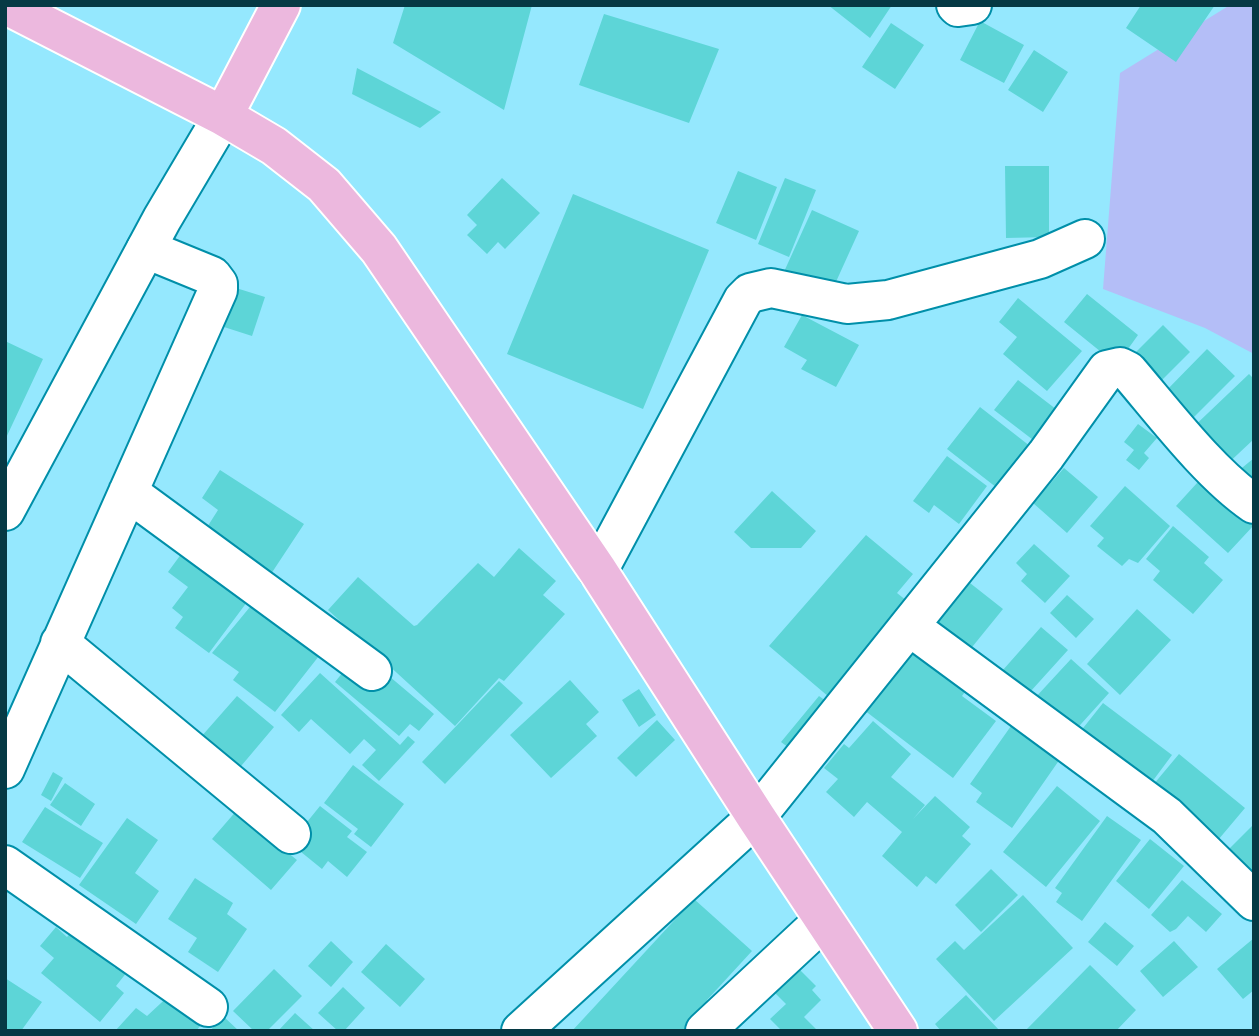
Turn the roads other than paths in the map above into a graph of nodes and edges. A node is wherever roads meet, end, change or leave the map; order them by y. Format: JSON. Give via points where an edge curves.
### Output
{"nodes":[{"id":1,"x":6,"y":5,"type":"edge"},
{"id":2,"x":281,"y":5,"type":"edge"},
{"id":3,"x":956,"y":5,"type":"edge"},
{"id":4,"x":972,"y":5,"type":"edge"},
{"id":5,"x":223,"y":116,"type":"junction"},
{"id":6,"x":154,"y":234,"type":"junction"},
{"id":7,"x":1085,"y":239,"type":"dead end"},
{"id":8,"x":128,"y":492,"type":"junction"},
{"id":9,"x":1254,"y":504,"type":"edge"},
{"id":10,"x":5,"y":512,"type":"edge"},
{"id":11,"x":598,"y":571,"type":"junction"},
{"id":12,"x":909,"y":626,"type":"junction"},
{"id":13,"x":60,"y":643,"type":"junction"},
{"id":14,"x":372,"y":671,"type":"dead end"},
{"id":15,"x":5,"y":769,"type":"edge"},
{"id":16,"x":756,"y":817,"type":"junction"},
{"id":17,"x":291,"y":834,"type":"dead end"},
{"id":18,"x":5,"y":865,"type":"edge"},
{"id":19,"x":1254,"y":901,"type":"edge"},
{"id":20,"x":824,"y":920,"type":"junction"},
{"id":21,"x":208,"y":1007,"type":"dead end"},
{"id":22,"x":521,"y":1031,"type":"edge"},
{"id":23,"x":705,"y":1031,"type":"edge"},
{"id":24,"x":898,"y":1031,"type":"edge"}],
"edges":[{"from":1,"to":5,"type":"highway"},
{"from":2,"to":5,"type":"highway"},
{"from":3,"to":4,"type":"street"},
{"from":5,"to":6,"type":"street"},
{"from":5,"to":11,"type":"highway","via":[[274,146],[324,186],[379,248]]},
{"from":6,"to":8,"type":"street","via":[[212,276],[218,290]]},
{"from":6,"to":10,"type":"street"},
{"from":7,"to":11,"type":"street","via":[[1040,259],[888,300],[847,304],[771,288],[750,293]]},
{"from":8,"to":13,"type":"street"},
{"from":8,"to":14,"type":"street"},
{"from":9,"to":12,"type":"street","via":[[1193,446],[1128,371],[1113,367]]},
{"from":11,"to":16,"type":"highway"},
{"from":12,"to":16,"type":"street"},
{"from":12,"to":19,"type":"street","via":[[1167,816]]},
{"from":13,"to":15,"type":"street"},
{"from":13,"to":17,"type":"street"},
{"from":16,"to":20,"type":"highway"},
{"from":16,"to":22,"type":"street"},
{"from":18,"to":21,"type":"street"},
{"from":20,"to":23,"type":"street"},
{"from":20,"to":24,"type":"highway"}]}
